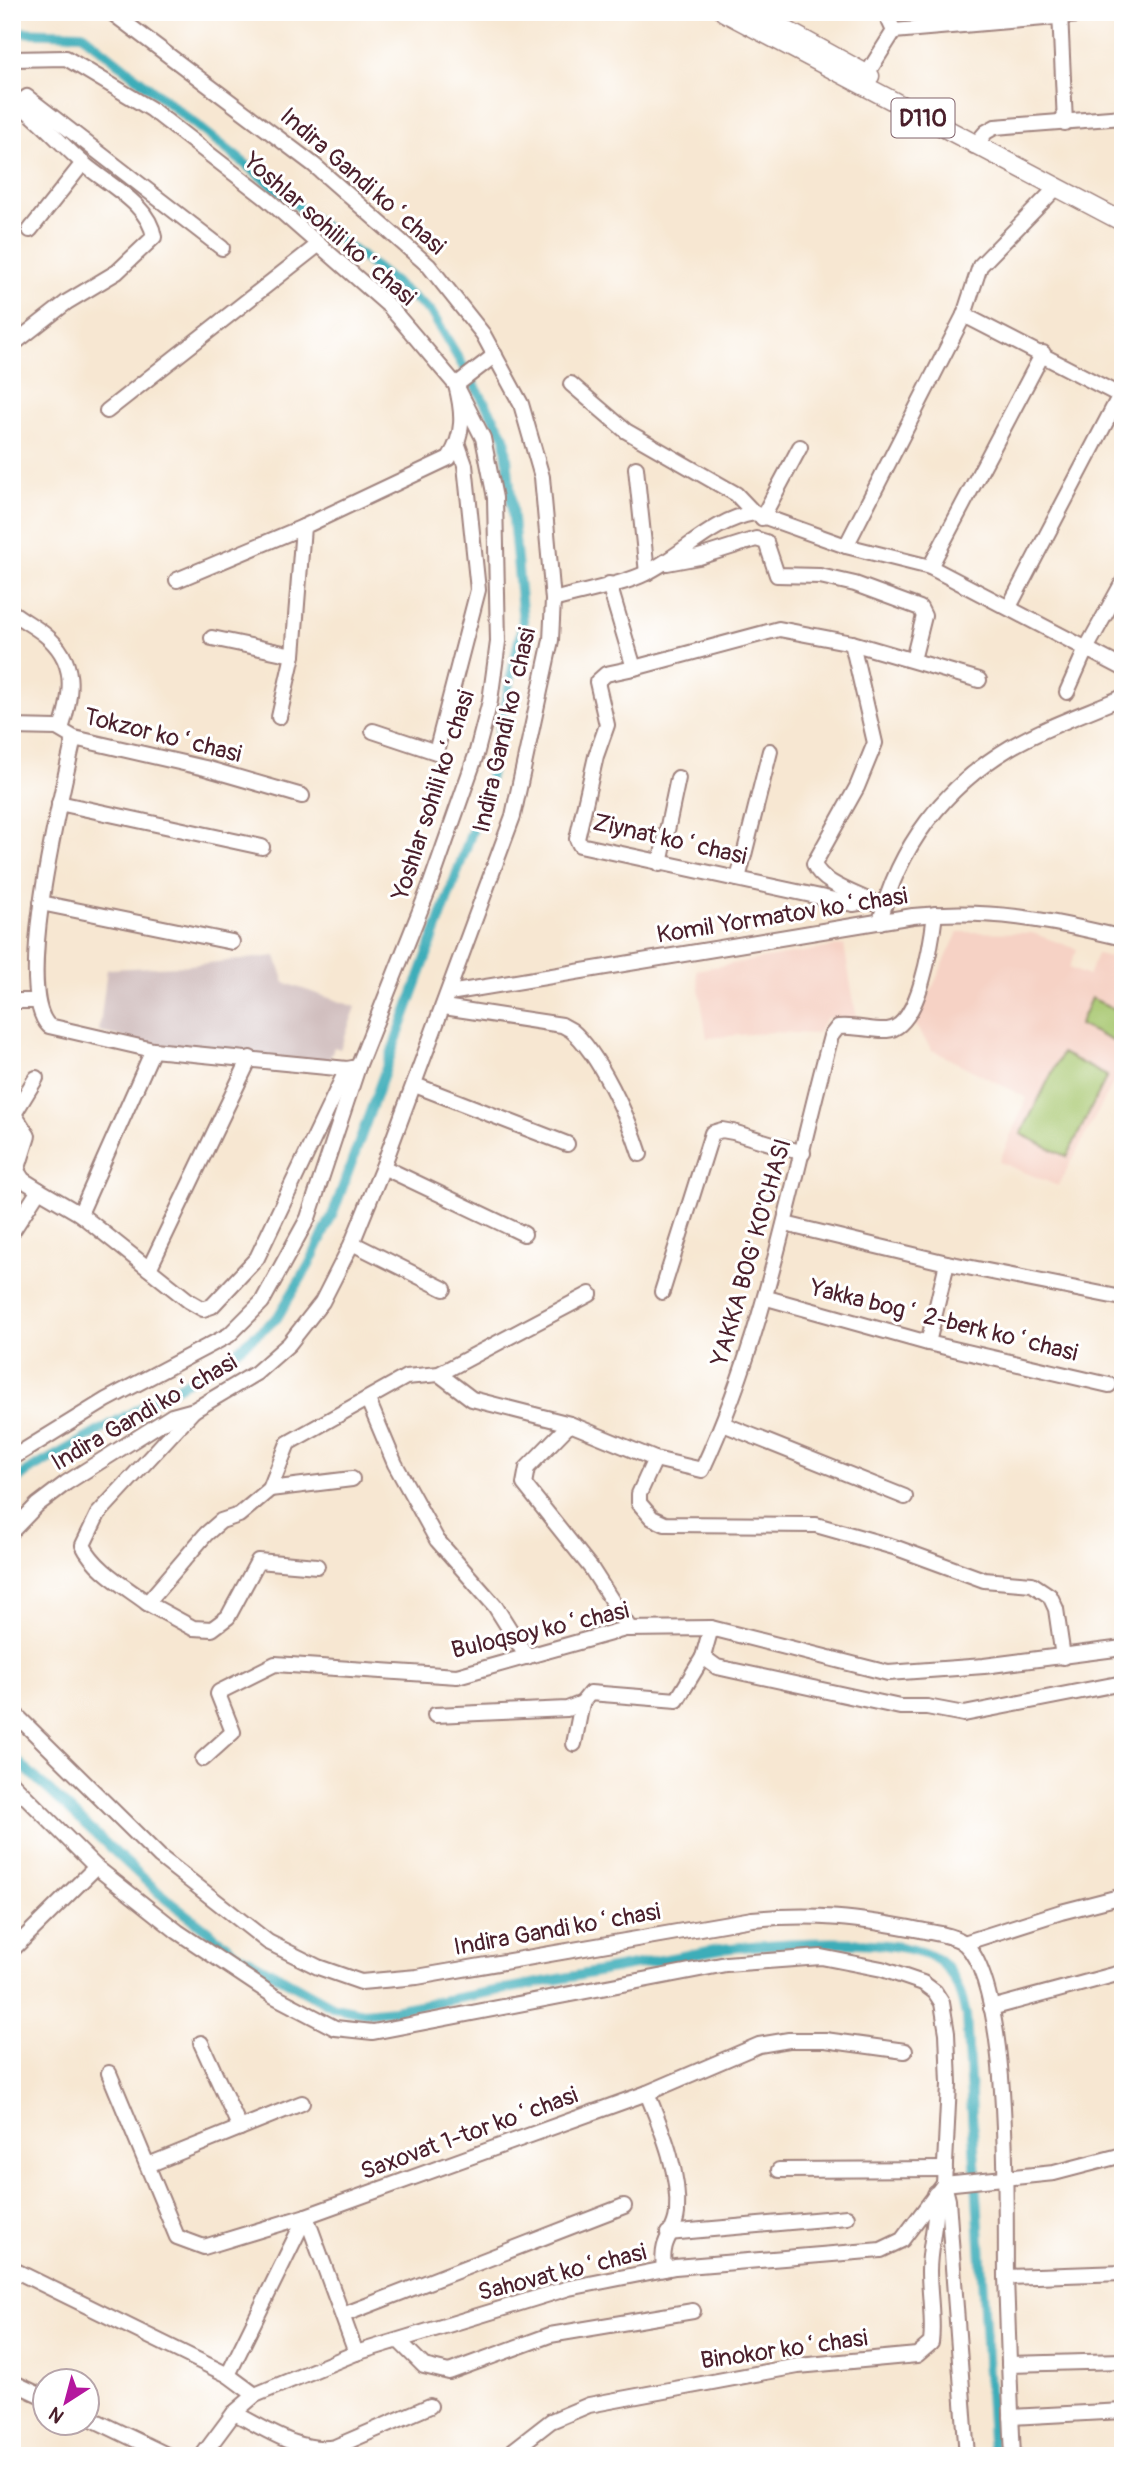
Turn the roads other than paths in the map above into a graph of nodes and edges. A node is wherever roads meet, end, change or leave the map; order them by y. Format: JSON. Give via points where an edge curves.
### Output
{"nodes":[{"id":1,"x":111,"y":12,"type":"edge"},
{"id":2,"x":724,"y":12,"type":"edge"},
{"id":3,"x":753,"y":12,"type":"edge"},
{"id":4,"x":885,"y":12,"type":"edge"},
{"id":5,"x":1113,"y":12,"type":"edge"},
{"id":6,"x":1060,"y":14,"type":"edge"},
{"id":7,"x":894,"y":31,"type":"junction"},
{"id":8,"x":12,"y":59,"type":"edge"},
{"id":9,"x":867,"y":74,"type":"junction"},
{"id":10,"x":14,"y":103,"type":"edge"},
{"id":11,"x":1123,"y":117,"type":"edge"},
{"id":12,"x":1065,"y":122,"type":"junction"},
{"id":13,"x":977,"y":141,"type":"junction"},
{"id":14,"x":83,"y":163,"type":"junction"},
{"id":15,"x":1057,"y":187,"type":"junction"},
{"id":16,"x":1123,"y":211,"type":"edge"},
{"id":17,"x":1123,"y":222,"type":"edge"},
{"id":18,"x":30,"y":230,"type":"dead end"},
{"id":19,"x":318,"y":245,"type":"junction"},
{"id":20,"x":222,"y":248,"type":"dead end"},
{"id":21,"x":964,"y":315,"type":"junction"},
{"id":22,"x":12,"y":345,"type":"edge"},
{"id":23,"x":1043,"y":353,"type":"junction"},
{"id":24,"x":489,"y":359,"type":"junction"},
{"id":25,"x":571,"y":384,"type":"dead end"},
{"id":26,"x":456,"y":385,"type":"junction"},
{"id":27,"x":1122,"y":396,"type":"edge"},
{"id":28,"x":107,"y":411,"type":"dead end"},
{"id":29,"x":458,"y":445,"type":"junction"},
{"id":30,"x":800,"y":447,"type":"dead end"},
{"id":31,"x":636,"y":468,"type":"dead end"},
{"id":32,"x":758,"y":516,"type":"junction"},
{"id":33,"x":303,"y":527,"type":"junction"},
{"id":34,"x":846,"y":546,"type":"junction"},
{"id":35,"x":930,"y":567,"type":"junction"},
{"id":36,"x":652,"y":569,"type":"junction"},
{"id":37,"x":177,"y":580,"type":"dead end"},
{"id":38,"x":1123,"y":583,"type":"edge"},
{"id":39,"x":609,"y":584,"type":"junction"},
{"id":40,"x":553,"y":600,"type":"junction"},
{"id":41,"x":1009,"y":607,"type":"junction"},
{"id":42,"x":15,"y":617,"type":"edge"},
{"id":43,"x":212,"y":638,"type":"dead end"},
{"id":44,"x":852,"y":643,"type":"junction"},
{"id":45,"x":1086,"y":649,"type":"junction"},
{"id":46,"x":293,"y":655,"type":"junction"},
{"id":47,"x":913,"y":660,"type":"junction"},
{"id":48,"x":634,"y":668,"type":"junction"},
{"id":49,"x":1123,"y":668,"type":"edge"},
{"id":50,"x":979,"y":680,"type":"dead end"},
{"id":51,"x":1067,"y":692,"type":"dead end"},
{"id":52,"x":1123,"y":697,"type":"edge"},
{"id":53,"x":279,"y":717,"type":"dead end"},
{"id":54,"x":12,"y":727,"type":"edge"},
{"id":55,"x":61,"y":729,"type":"junction"},
{"id":56,"x":373,"y":731,"type":"dead end"},
{"id":57,"x":74,"y":738,"type":"junction"},
{"id":58,"x":770,"y":751,"type":"dead end"},
{"id":59,"x":678,"y":778,"type":"dead end"},
{"id":60,"x":302,"y":796,"type":"dead end"},
{"id":61,"x":59,"y":803,"type":"junction"},
{"id":62,"x":262,"y":848,"type":"dead end"},
{"id":63,"x":660,"y":864,"type":"junction"},
{"id":64,"x":738,"y":879,"type":"junction"},
{"id":65,"x":41,"y":902,"type":"junction"},
{"id":66,"x":878,"y":910,"type":"junction"},
{"id":67,"x":934,"y":914,"type":"junction"},
{"id":68,"x":1123,"y":937,"type":"edge"},
{"id":69,"x":232,"y":943,"type":"dead end"},
{"id":70,"x":446,"y":1000,"type":"junction"},
{"id":71,"x":12,"y":1001,"type":"edge"},
{"id":72,"x":37,"y":1001,"type":"junction"},
{"id":73,"x":153,"y":1050,"type":"junction"},
{"id":74,"x":250,"y":1058,"type":"junction"},
{"id":75,"x":353,"y":1068,"type":"junction"},
{"id":76,"x":36,"y":1078,"type":"dead end"},
{"id":77,"x":415,"y":1085,"type":"junction"},
{"id":78,"x":567,"y":1144,"type":"dead end"},
{"id":79,"x":803,"y":1153,"type":"junction"},
{"id":80,"x":640,"y":1154,"type":"dead end"},
{"id":81,"x":383,"y":1167,"type":"junction"},
{"id":82,"x":39,"y":1190,"type":"junction"},
{"id":83,"x":80,"y":1214,"type":"junction"},
{"id":84,"x":785,"y":1224,"type":"junction"},
{"id":85,"x":12,"y":1233,"type":"edge"},
{"id":86,"x":524,"y":1234,"type":"dead end"},
{"id":87,"x":352,"y":1243,"type":"junction"},
{"id":88,"x":947,"y":1263,"type":"junction"},
{"id":89,"x":149,"y":1269,"type":"junction"},
{"id":90,"x":444,"y":1289,"type":"dead end"},
{"id":91,"x":662,"y":1292,"type":"dead end"},
{"id":92,"x":590,"y":1294,"type":"dead end"},
{"id":93,"x":767,"y":1298,"type":"junction"},
{"id":94,"x":1122,"y":1298,"type":"edge"},
{"id":95,"x":928,"y":1343,"type":"junction"},
{"id":96,"x":439,"y":1374,"type":"junction"},
{"id":97,"x":1110,"y":1385,"type":"dead end"},
{"id":98,"x":368,"y":1400,"type":"junction"},
{"id":99,"x":194,"y":1410,"type":"junction"},
{"id":100,"x":570,"y":1424,"type":"junction"},
{"id":101,"x":723,"y":1424,"type":"junction"},
{"id":102,"x":12,"y":1458,"type":"edge"},
{"id":103,"x":655,"y":1458,"type":"junction"},
{"id":104,"x":352,"y":1479,"type":"dead end"},
{"id":105,"x":270,"y":1489,"type":"junction"},
{"id":106,"x":905,"y":1497,"type":"dead end"},
{"id":107,"x":12,"y":1531,"type":"edge"},
{"id":108,"x":317,"y":1566,"type":"dead end"},
{"id":109,"x":147,"y":1603,"type":"junction"},
{"id":110,"x":710,"y":1628,"type":"junction"},
{"id":111,"x":630,"y":1629,"type":"junction"},
{"id":112,"x":1123,"y":1648,"type":"edge"},
{"id":113,"x":527,"y":1657,"type":"junction"},
{"id":114,"x":703,"y":1657,"type":"junction"},
{"id":115,"x":1063,"y":1657,"type":"junction"},
{"id":116,"x":1123,"y":1683,"type":"edge"},
{"id":117,"x":582,"y":1703,"type":"junction"},
{"id":118,"x":12,"y":1711,"type":"edge"},
{"id":119,"x":435,"y":1715,"type":"dead end"},
{"id":120,"x":574,"y":1744,"type":"dead end"},
{"id":121,"x":203,"y":1759,"type":"dead end"},
{"id":122,"x":12,"y":1783,"type":"edge"},
{"id":123,"x":96,"y":1867,"type":"junction"},
{"id":124,"x":1123,"y":1896,"type":"edge"},
{"id":125,"x":964,"y":1943,"type":"junction"},
{"id":126,"x":12,"y":1950,"type":"edge"},
{"id":127,"x":1117,"y":1974,"type":"dead end"},
{"id":128,"x":991,"y":2008,"type":"junction"},
{"id":129,"x":201,"y":2043,"type":"dead end"},
{"id":130,"x":905,"y":2051,"type":"dead end"},
{"id":131,"x":109,"y":2073,"type":"dead end"},
{"id":132,"x":647,"y":2093,"type":"junction"},
{"id":133,"x":302,"y":2103,"type":"dead end"},
{"id":134,"x":240,"y":2128,"type":"junction"},
{"id":135,"x":1123,"y":2155,"type":"edge"},
{"id":136,"x":148,"y":2165,"type":"junction"},
{"id":137,"x":945,"y":2168,"type":"junction"},
{"id":138,"x":779,"y":2170,"type":"dead end"},
{"id":139,"x":998,"y":2177,"type":"junction"},
{"id":140,"x":939,"y":2189,"type":"junction"},
{"id":141,"x":624,"y":2206,"type":"dead end"},
{"id":142,"x":306,"y":2216,"type":"junction"},
{"id":143,"x":848,"y":2217,"type":"dead end"},
{"id":144,"x":668,"y":2233,"type":"junction"},
{"id":145,"x":12,"y":2269,"type":"edge"},
{"id":146,"x":664,"y":2269,"type":"junction"},
{"id":147,"x":1123,"y":2273,"type":"edge"},
{"id":148,"x":1006,"y":2277,"type":"junction"},
{"id":149,"x":693,"y":2311,"type":"dead end"},
{"id":150,"x":343,"y":2315,"type":"junction"},
{"id":151,"x":400,"y":2342,"type":"junction"},
{"id":152,"x":356,"y":2353,"type":"junction"},
{"id":153,"x":1123,"y":2361,"type":"edge"},
{"id":154,"x":1009,"y":2364,"type":"junction"},
{"id":155,"x":228,"y":2375,"type":"junction"},
{"id":156,"x":12,"y":2382,"type":"edge"},
{"id":157,"x":32,"y":2391,"type":"edge"},
{"id":158,"x":255,"y":2395,"type":"junction"},
{"id":159,"x":430,"y":2406,"type":"dead end"},
{"id":160,"x":1123,"y":2411,"type":"edge"},
{"id":161,"x":234,"y":2413,"type":"junction"},
{"id":162,"x":1011,"y":2417,"type":"junction"},
{"id":163,"x":102,"y":2424,"type":"edge"},
{"id":164,"x":305,"y":2451,"type":"edge"},
{"id":165,"x":169,"y":2456,"type":"edge"},
{"id":166,"x":202,"y":2456,"type":"edge"},
{"id":167,"x":506,"y":2456,"type":"edge"},
{"id":168,"x":967,"y":2456,"type":"edge"},
{"id":169,"x":1013,"y":2456,"type":"edge"}],
"edges":[{"from":1,"to":24,"type":"street","name":"Indira Gandi koʻchasi","via":[[276,134],[429,266],[483,334]]},
{"from":2,"to":13,"type":"main road","number":"D110"},
{"from":3,"to":9,"type":"main road","number":"D110"},
{"from":4,"to":7,"type":"street"},
{"from":5,"to":6,"type":"street"},
{"from":6,"to":7,"type":"street"},
{"from":6,"to":12,"type":"street"},
{"from":7,"to":9,"type":"street"},
{"from":8,"to":19,"type":"street","name":"Yoshlar sohili koʻchasi","via":[[66,58],[84,67],[151,109]]},
{"from":9,"to":13,"type":"main road","number":"D110"},
{"from":10,"to":14,"type":"street","via":[[50,129]]},
{"from":10,"to":20,"type":"street","via":[[27,97]]},
{"from":11,"to":12,"type":"street"},
{"from":12,"to":13,"type":"street","via":[[995,127]]},
{"from":13,"to":15,"type":"main road","number":"D110"},
{"from":13,"to":16,"type":"main road","number":"D110"},
{"from":14,"to":18,"type":"street"},
{"from":14,"to":22,"type":"street","via":[[132,202],[152,226],[154,237],[117,272],[67,302]]},
{"from":15,"to":17,"type":"main road","number":"D110"},
{"from":15,"to":21,"type":"street","via":[[980,266]]},
{"from":19,"to":26,"type":"street","name":"Yoshlar sohili koʻchasi","via":[[389,306]]},
{"from":19,"to":28,"type":"street"},
{"from":21,"to":23,"type":"street"},
{"from":21,"to":34,"type":"street"},
{"from":23,"to":27,"type":"street"},
{"from":23,"to":35,"type":"street"},
{"from":24,"to":26,"type":"street"},
{"from":24,"to":40,"type":"street","name":"Indira Gandi koʻchasi","via":[[521,404],[542,477]]},
{"from":25,"to":32,"type":"street","via":[[626,431],[736,494]]},
{"from":26,"to":29,"type":"street","via":[[462,411]]},
{"from":26,"to":75,"type":"street","name":"Yoshlar sohili koʻchasi","via":[[483,438],[495,498],[498,642],[490,701],[431,883]]},
{"from":27,"to":41,"type":"street"},
{"from":29,"to":33,"type":"street","via":[[449,458]]},
{"from":29,"to":56,"type":"street","via":[[465,465],[478,590],[444,729],[436,752]]},
{"from":30,"to":32,"type":"street"},
{"from":31,"to":36,"type":"street"},
{"from":32,"to":34,"type":"street"},
{"from":32,"to":36,"type":"street","via":[[739,516]]},
{"from":33,"to":37,"type":"street"},
{"from":33,"to":46,"type":"street"},
{"from":34,"to":35,"type":"street"},
{"from":35,"to":41,"type":"street"},
{"from":36,"to":39,"type":"street"},
{"from":36,"to":47,"type":"street","via":[[756,538],[766,542],[777,575],[820,576],[855,584],[920,608],[924,616]]},
{"from":38,"to":45,"type":"street"},
{"from":39,"to":40,"type":"street"},
{"from":39,"to":48,"type":"street"},
{"from":40,"to":70,"type":"street","name":"Indira Gandi koʻchasi","via":[[551,640],[513,816]]},
{"from":41,"to":45,"type":"street"},
{"from":42,"to":55,"type":"street","via":[[64,651],[69,662]]},
{"from":43,"to":46,"type":"street"},
{"from":44,"to":47,"type":"street","name":"Ziynat koʻchasi"},
{"from":44,"to":48,"type":"street","name":"Ziynat koʻchasi","via":[[779,629]]},
{"from":44,"to":66,"type":"street","via":[[876,743],[814,864],[816,872]]},
{"from":45,"to":49,"type":"street"},
{"from":45,"to":51,"type":"street"},
{"from":46,"to":53,"type":"street"},
{"from":47,"to":50,"type":"street","name":"Ziynat koʻchasi"},
{"from":48,"to":63,"type":"street","name":"Ziynat koʻchasi","via":[[606,674],[597,682],[607,725],[577,839],[592,849]]},
{"from":52,"to":66,"type":"street","via":[[1011,747],[963,782],[919,829]]},
{"from":54,"to":55,"type":"street","name":"Tokzor koʻchasi"},
{"from":55,"to":57,"type":"street","name":"Tokzor koʻchasi"},
{"from":57,"to":60,"type":"street","name":"Tokzor koʻchasi"},
{"from":57,"to":61,"type":"street"},
{"from":58,"to":64,"type":"street"},
{"from":59,"to":63,"type":"street"},
{"from":61,"to":62,"type":"street"},
{"from":61,"to":65,"type":"street"},
{"from":63,"to":64,"type":"street","name":"Ziynat koʻchasi"},
{"from":64,"to":66,"type":"street","name":"Ziynat koʻchasi"},
{"from":65,"to":69,"type":"street"},
{"from":65,"to":72,"type":"street"},
{"from":66,"to":67,"type":"street","name":"Komil Yormatov koʻchasi"},
{"from":66,"to":70,"type":"street","name":"Komil Yormatov koʻchasi"},
{"from":67,"to":68,"type":"street","name":"Komil Yormatov koʻchasi","via":[[965,911],[1043,918]]},
{"from":67,"to":79,"type":"street","name":"YAKKA BOG' KO'CHASI","via":[[928,965],[903,1022],[890,1030],[838,1027],[831,1036]]},
{"from":70,"to":77,"type":"street","name":"Indira Gandi koʻchasi"},
{"from":70,"to":80,"type":"street","via":[[571,1030],[609,1084]]},
{"from":71,"to":72,"type":"street"},
{"from":72,"to":73,"type":"street","via":[[49,1026]]},
{"from":73,"to":74,"type":"street"},
{"from":73,"to":83,"type":"street"},
{"from":74,"to":75,"type":"street"},
{"from":74,"to":89,"type":"street"},
{"from":75,"to":89,"type":"street","name":"Yoshlar sohili koʻchasi","via":[[257,1258],[229,1291],[203,1309]]},
{"from":75,"to":102,"type":"street","name":"Yoshlar sohili koʻchasi","via":[[308,1218],[262,1302],[247,1320],[229,1335],[107,1400]]},
{"from":76,"to":82,"type":"street","name":"Yoshlar sohili koʻchasi","via":[[14,1114],[28,1136],[17,1171]]},
{"from":77,"to":78,"type":"street"},
{"from":77,"to":81,"type":"street","name":"Indira Gandi koʻchasi"},
{"from":79,"to":84,"type":"street","name":"YAKKA BOG' KO'CHASI"},
{"from":79,"to":91,"type":"street","via":[[733,1132],[712,1133]]},
{"from":81,"to":86,"type":"street"},
{"from":81,"to":87,"type":"street","name":"Indira Gandi koʻchasi"},
{"from":82,"to":83,"type":"street","name":"Yoshlar sohili koʻchasi"},
{"from":82,"to":85,"type":"street"},
{"from":83,"to":89,"type":"street","name":"Yoshlar sohili koʻchasi"},
{"from":84,"to":88,"type":"street"},
{"from":84,"to":93,"type":"street","name":"YAKKA BOG' KO'CHASI"},
{"from":87,"to":90,"type":"street"},
{"from":87,"to":99,"type":"street","name":"Indira Gandi koʻchasi","via":[[322,1302],[289,1344],[240,1385]]},
{"from":88,"to":94,"type":"street"},
{"from":88,"to":95,"type":"street"},
{"from":92,"to":96,"type":"street"},
{"from":93,"to":95,"type":"street","name":"Yakka bogʻ 2-berk koʻchasi"},
{"from":93,"to":101,"type":"street","name":"YAKKA BOG' KO'CHASI"},
{"from":95,"to":97,"type":"street","name":"Yakka bogʻ 2-berk koʻchasi"},
{"from":96,"to":98,"type":"street","via":[[406,1377]]},
{"from":96,"to":100,"type":"street","name":"YAKKA BOG' KO'CHASI","via":[[472,1399]]},
{"from":98,"to":105,"type":"street","via":[[288,1443]]},
{"from":98,"to":113,"type":"street","via":[[395,1464],[437,1540],[495,1606]]},
{"from":99,"to":107,"type":"street","name":"Indira Gandi koʻchasi","via":[[172,1416],[66,1483]]},
{"from":99,"to":109,"type":"street","via":[[98,1514],[83,1545],[95,1561]]},
{"from":100,"to":103,"type":"street","name":"YAKKA BOG' KO'CHASI"},
{"from":100,"to":111,"type":"street","via":[[527,1468],[524,1484],[591,1568]]},
{"from":101,"to":103,"type":"street","name":"YAKKA BOG' KO'CHASI","via":[[702,1470]]},
{"from":101,"to":106,"type":"street"},
{"from":103,"to":115,"type":"street","via":[[639,1494],[639,1503],[652,1518],[678,1526],[816,1525],[984,1580],[1032,1584],[1050,1596],[1056,1609]]},
{"from":104,"to":105,"type":"street"},
{"from":105,"to":109,"type":"street","via":[[206,1534]]},
{"from":108,"to":109,"type":"street","via":[[258,1561],[228,1617],[212,1629],[193,1628]]},
{"from":110,"to":111,"type":"street","name":"Buloqsoy koʻchasi"},
{"from":110,"to":114,"type":"street"},
{"from":110,"to":115,"type":"street","name":"Buloqsoy koʻchasi","via":[[888,1673]]},
{"from":111,"to":113,"type":"street","name":"Buloqsoy koʻchasi"},
{"from":112,"to":115,"type":"street","name":"Buloqsoy koʻchasi"},
{"from":113,"to":121,"type":"street","name":"Buloqsoy koʻchasi","via":[[457,1676],[275,1664],[219,1692],[233,1732]]},
{"from":114,"to":116,"type":"street","via":[[717,1667],[809,1688],[900,1707],[964,1714]]},
{"from":114,"to":117,"type":"street","via":[[677,1700],[590,1693]]},
{"from":117,"to":119,"type":"street","via":[[555,1711]]},
{"from":117,"to":120,"type":"street"},
{"from":118,"to":125,"type":"street","name":"Indira Gandi koʻchasi","via":[[160,1857],[234,1918],[292,1955],[352,1980],[379,1982],[797,1915],[856,1917]]},
{"from":122,"to":123,"type":"street"},
{"from":123,"to":126,"type":"street"},
{"from":123,"to":137,"type":"street","via":[[178,1932],[274,1996],[335,2028],[354,2032],[726,1964],[821,1957],[923,1983],[942,2003],[947,2033]]},
{"from":124,"to":125,"type":"street"},
{"from":125,"to":128,"type":"street","via":[[982,1970]]},
{"from":127,"to":128,"type":"street"},
{"from":128,"to":139,"type":"street","via":[[1000,2079]]},
{"from":129,"to":134,"type":"street"},
{"from":130,"to":132,"type":"street","name":"Saxovat 1-tor koʻchasi","via":[[825,2040],[772,2042]]},
{"from":131,"to":136,"type":"street","name":"Saxovat 1-tor koʻchasi"},
{"from":132,"to":142,"type":"street","name":"Saxovat 1-tor koʻchasi"},
{"from":132,"to":144,"type":"street","via":[[666,2141],[677,2201],[677,2216]]},
{"from":133,"to":134,"type":"street"},
{"from":134,"to":136,"type":"street"},
{"from":135,"to":139,"type":"street","via":[[1054,2173]]},
{"from":136,"to":142,"type":"street","name":"Saxovat 1-tor koʻchasi","via":[[177,2237],[195,2245],[218,2244]]},
{"from":137,"to":138,"type":"street"},
{"from":137,"to":140,"type":"street"},
{"from":139,"to":140,"type":"street","via":[[960,2180]]},
{"from":139,"to":148,"type":"street"},
{"from":140,"to":146,"type":"street","name":"Sahovat koʻchasi","via":[[914,2228],[881,2250]]},
{"from":140,"to":167,"type":"street","name":"Binokor koʻchasi","via":[[929,2269],[933,2331],[931,2343],[917,2355],[798,2367],[589,2405],[551,2421]]},
{"from":140,"to":168,"type":"street","via":[[948,2200]]},
{"from":141,"to":150,"type":"street"},
{"from":142,"to":150,"type":"street"},
{"from":142,"to":155,"type":"street"},
{"from":143,"to":144,"type":"street"},
{"from":144,"to":146,"type":"street","via":[[662,2253]]},
{"from":145,"to":155,"type":"street"},
{"from":146,"to":151,"type":"street","name":"Sahovat koʻchasi","via":[[569,2288]]},
{"from":147,"to":148,"type":"street"},
{"from":148,"to":154,"type":"street"},
{"from":149,"to":151,"type":"street","via":[[550,2335],[449,2372],[424,2366]]},
{"from":150,"to":152,"type":"street"},
{"from":151,"to":152,"type":"street","name":"Sahovat koʻchasi"},
{"from":152,"to":158,"type":"street","name":"Sahovat koʻchasi"},
{"from":153,"to":154,"type":"street"},
{"from":154,"to":162,"type":"street"},
{"from":155,"to":158,"type":"street"},
{"from":156,"to":157,"type":"street"},
{"from":158,"to":161,"type":"street","name":"Sahovat koʻchasi"},
{"from":159,"to":164,"type":"street","via":[[335,2447]]},
{"from":160,"to":162,"type":"street"},
{"from":161,"to":164,"type":"street"},
{"from":161,"to":166,"type":"street","name":"Sahovat koʻchasi"},
{"from":162,"to":169,"type":"street"},
{"from":163,"to":165,"type":"street"}]}
